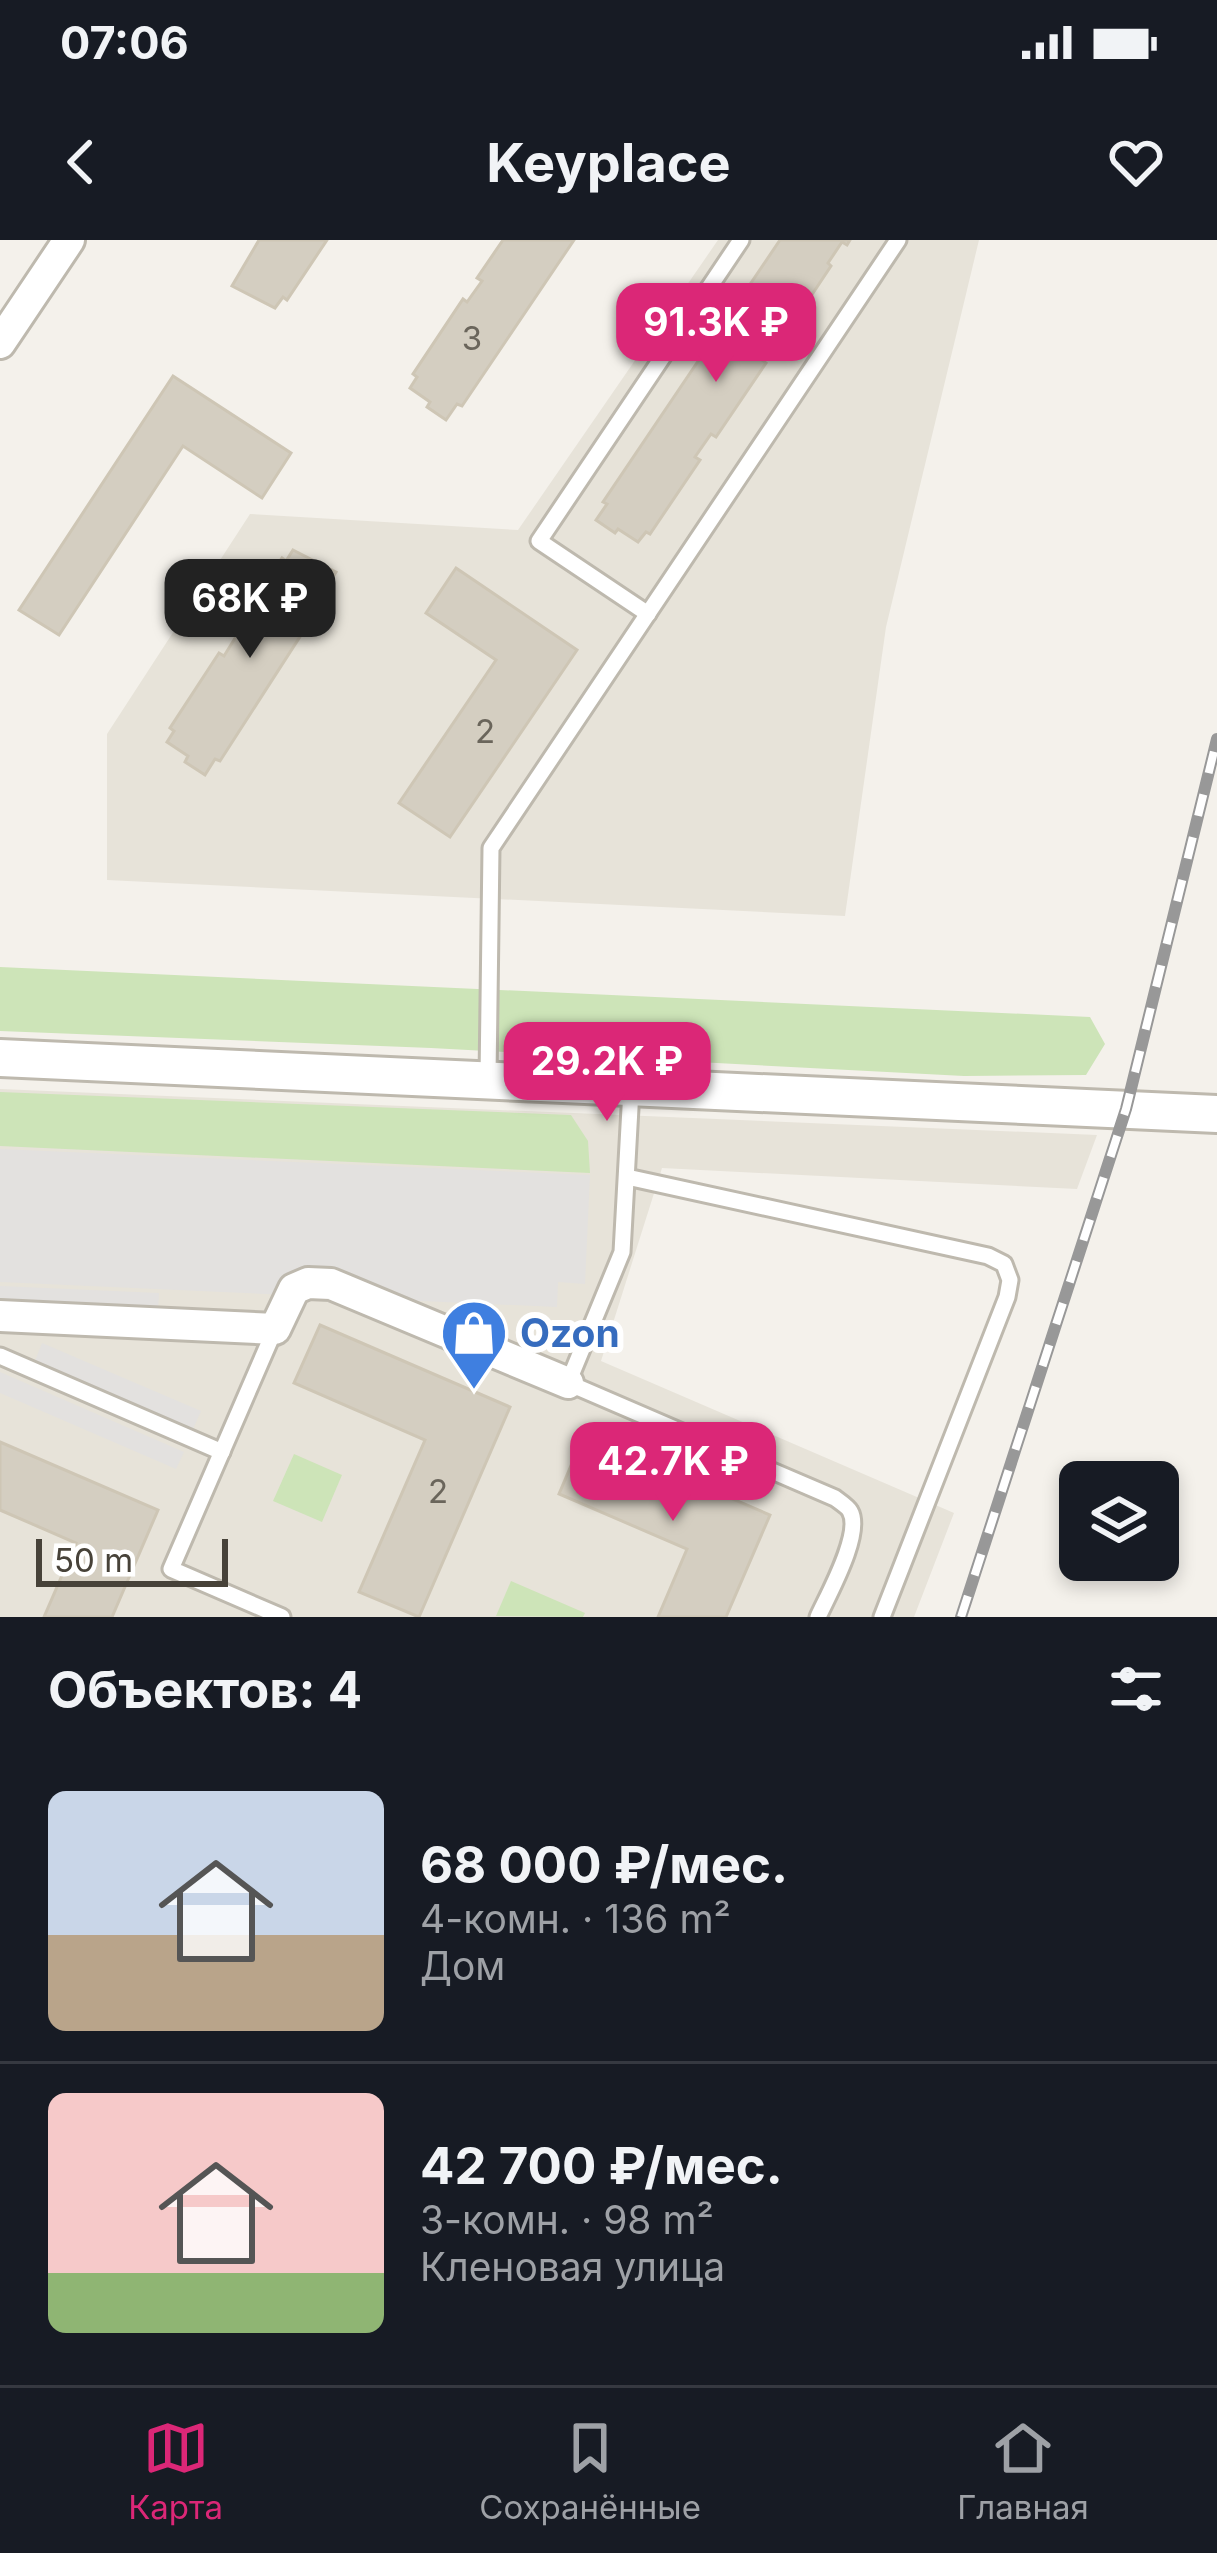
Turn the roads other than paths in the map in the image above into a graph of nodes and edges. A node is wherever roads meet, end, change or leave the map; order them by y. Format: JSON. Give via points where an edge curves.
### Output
{"nodes":[{"id":1,"x":69,"y":240,"type":"edge"},
{"id":2,"x":741,"y":240,"type":"edge"},
{"id":3,"x":898,"y":240,"type":"edge"},
{"id":4,"x":0,"y":343,"type":"edge"},
{"id":5,"x":648,"y":614,"type":"junction"},
{"id":6,"x":0,"y":1058,"type":"edge"},
{"id":7,"x":488,"y":1082,"type":"junction"},
{"id":8,"x":631,"y":1090,"type":"junction"},
{"id":9,"x":1217,"y":1114,"type":"edge"},
{"id":10,"x":627,"y":1177,"type":"junction"},
{"id":11,"x":0,"y":1316,"type":"edge"},
{"id":12,"x":275,"y":1329,"type":"junction"},
{"id":13,"x":0,"y":1356,"type":"edge"},
{"id":14,"x":568,"y":1383,"type":"junction"},
{"id":15,"x":222,"y":1452,"type":"junction"},
{"id":16,"x":282,"y":1617,"type":"edge"},
{"id":17,"x":818,"y":1617,"type":"edge"},
{"id":18,"x":882,"y":1617,"type":"edge"}],
"edges":[{"from":1,"to":4,"type":"street"},
{"from":2,"to":5,"type":"lane","via":[[538,541]]},
{"from":3,"to":5,"type":"lane"},
{"from":5,"to":7,"type":"lane","via":[[491,848]]},
{"from":6,"to":7,"type":"street"},
{"from":7,"to":8,"type":"street"},
{"from":8,"to":9,"type":"street"},
{"from":8,"to":10,"type":"lane"},
{"from":10,"to":14,"type":"lane","via":[[622,1252]]},
{"from":10,"to":18,"type":"lane","via":[[1004,1264],[1007,1297]]},
{"from":11,"to":12,"type":"street"},
{"from":12,"to":14,"type":"street","via":[[299,1285],[340,1285]]},
{"from":12,"to":15,"type":"lane"},
{"from":13,"to":15,"type":"lane"},
{"from":14,"to":17,"type":"lane","via":[[849,1509],[851,1540]]},
{"from":15,"to":16,"type":"lane","via":[[171,1569]]}]}
